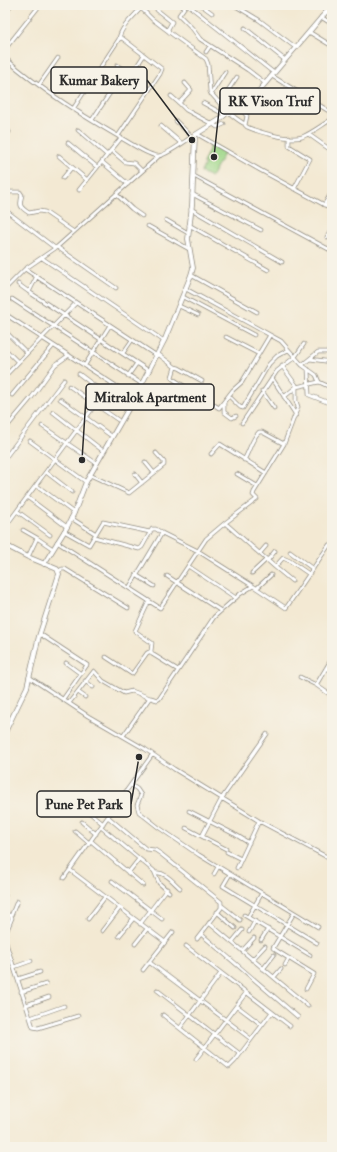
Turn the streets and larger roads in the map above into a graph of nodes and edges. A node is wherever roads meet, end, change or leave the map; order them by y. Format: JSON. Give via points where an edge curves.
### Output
{"nodes":[{"id":1,"x":11,"y":5,"type":"edge"},
{"id":2,"x":40,"y":5,"type":"edge"},
{"id":3,"x":201,"y":5,"type":"edge"},
{"id":4,"x":234,"y":5,"type":"edge"},
{"id":5,"x":332,"y":5,"type":"edge"},
{"id":6,"x":185,"y":6,"type":"edge"},
{"id":7,"x":157,"y":10,"type":"dead end"},
{"id":8,"x":326,"y":11,"type":"junction"},
{"id":9,"x":5,"y":12,"type":"edge"},
{"id":10,"x":212,"y":13,"type":"dead end"},
{"id":11,"x":332,"y":15,"type":"edge"},
{"id":12,"x":321,"y":17,"type":"junction"},
{"id":13,"x":332,"y":24,"type":"edge"},
{"id":14,"x":245,"y":28,"type":"dead end"},
{"id":15,"x":168,"y":31,"type":"junction"},
{"id":16,"x":309,"y":32,"type":"junction"},
{"id":17,"x":119,"y":39,"type":"junction"},
{"id":18,"x":210,"y":46,"type":"junction"},
{"id":19,"x":332,"y":46,"type":"edge"},
{"id":20,"x":296,"y":47,"type":"junction"},
{"id":21,"x":5,"y":49,"type":"edge"},
{"id":22,"x":206,"y":52,"type":"dead end"},
{"id":23,"x":144,"y":55,"type":"junction"},
{"id":24,"x":5,"y":58,"type":"edge"},
{"id":25,"x":58,"y":58,"type":"dead end"},
{"id":26,"x":285,"y":60,"type":"junction"},
{"id":27,"x":117,"y":65,"type":"dead end"},
{"id":28,"x":133,"y":72,"type":"dead end"},
{"id":29,"x":225,"y":72,"type":"dead end"},
{"id":30,"x":273,"y":74,"type":"junction"},
{"id":31,"x":237,"y":77,"type":"dead end"},
{"id":32,"x":185,"y":83,"type":"dead end"},
{"id":33,"x":265,"y":83,"type":"junction"},
{"id":34,"x":39,"y":85,"type":"junction"},
{"id":35,"x":212,"y":94,"type":"junction"},
{"id":36,"x":171,"y":96,"type":"dead end"},
{"id":37,"x":220,"y":102,"type":"junction"},
{"id":38,"x":179,"y":103,"type":"junction"},
{"id":39,"x":203,"y":103,"type":"dead end"},
{"id":40,"x":73,"y":109,"type":"junction"},
{"id":41,"x":241,"y":109,"type":"junction"},
{"id":42,"x":230,"y":112,"type":"junction"},
{"id":43,"x":332,"y":113,"type":"edge"},
{"id":44,"x":225,"y":115,"type":"junction"},
{"id":45,"x":332,"y":119,"type":"edge"},
{"id":46,"x":92,"y":120,"type":"junction"},
{"id":47,"x":176,"y":121,"type":"dead end"},
{"id":48,"x":243,"y":123,"type":"dead end"},
{"id":49,"x":213,"y":124,"type":"junction"},
{"id":50,"x":224,"y":124,"type":"dead end"},
{"id":51,"x":161,"y":126,"type":"dead end"},
{"id":52,"x":5,"y":127,"type":"edge"},
{"id":53,"x":78,"y":130,"type":"dead end"},
{"id":54,"x":9,"y":132,"type":"dead end"},
{"id":55,"x":308,"y":134,"type":"junction"},
{"id":56,"x":195,"y":135,"type":"junction"},
{"id":57,"x":120,"y":137,"type":"junction"},
{"id":58,"x":289,"y":137,"type":"junction"},
{"id":59,"x":68,"y":143,"type":"dead end"},
{"id":60,"x":181,"y":143,"type":"junction"},
{"id":61,"x":111,"y":150,"type":"junction"},
{"id":62,"x":332,"y":151,"type":"edge"},
{"id":63,"x":108,"y":155,"type":"junction"},
{"id":64,"x":59,"y":156,"type":"dead end"},
{"id":65,"x":159,"y":156,"type":"junction"},
{"id":66,"x":102,"y":162,"type":"junction"},
{"id":67,"x":72,"y":167,"type":"junction"},
{"id":68,"x":97,"y":167,"type":"junction"},
{"id":69,"x":142,"y":171,"type":"junction"},
{"id":70,"x":194,"y":176,"type":"junction"},
{"id":71,"x":63,"y":178,"type":"dead end"},
{"id":72,"x":87,"y":180,"type":"junction"},
{"id":73,"x":128,"y":184,"type":"junction"},
{"id":74,"x":294,"y":189,"type":"junction"},
{"id":75,"x":79,"y":190,"type":"dead end"},
{"id":76,"x":5,"y":192,"type":"edge"},
{"id":77,"x":332,"y":192,"type":"edge"},
{"id":78,"x":116,"y":194,"type":"junction"},
{"id":79,"x":192,"y":194,"type":"junction"},
{"id":80,"x":324,"y":205,"type":"junction"},
{"id":81,"x":191,"y":209,"type":"junction"},
{"id":82,"x":332,"y":209,"type":"edge"},
{"id":83,"x":5,"y":210,"type":"edge"},
{"id":84,"x":142,"y":216,"type":"dead end"},
{"id":85,"x":166,"y":220,"type":"dead end"},
{"id":86,"x":189,"y":225,"type":"junction"},
{"id":87,"x":148,"y":226,"type":"dead end"},
{"id":88,"x":332,"y":229,"type":"edge"},
{"id":89,"x":261,"y":230,"type":"dead end"},
{"id":90,"x":74,"y":232,"type":"junction"},
{"id":91,"x":188,"y":233,"type":"junction"},
{"id":92,"x":327,"y":237,"type":"dead end"},
{"id":93,"x":56,"y":248,"type":"junction"},
{"id":94,"x":189,"y":250,"type":"junction"},
{"id":95,"x":332,"y":251,"type":"edge"},
{"id":96,"x":42,"y":258,"type":"junction"},
{"id":97,"x":282,"y":262,"type":"dead end"},
{"id":98,"x":24,"y":269,"type":"junction"},
{"id":99,"x":268,"y":270,"type":"dead end"},
{"id":100,"x":191,"y":275,"type":"junction"},
{"id":101,"x":36,"y":278,"type":"junction"},
{"id":102,"x":18,"y":284,"type":"dead end"},
{"id":103,"x":116,"y":288,"type":"dead end"},
{"id":104,"x":5,"y":290,"type":"edge"},
{"id":105,"x":186,"y":290,"type":"junction"},
{"id":106,"x":29,"y":292,"type":"junction"},
{"id":107,"x":183,"y":297,"type":"junction"},
{"id":108,"x":12,"y":299,"type":"dead end"},
{"id":109,"x":76,"y":304,"type":"junction"},
{"id":110,"x":179,"y":306,"type":"junction"},
{"id":111,"x":257,"y":312,"type":"dead end"},
{"id":112,"x":5,"y":314,"type":"edge"},
{"id":113,"x":64,"y":315,"type":"junction"},
{"id":114,"x":198,"y":315,"type":"dead end"},
{"id":115,"x":110,"y":325,"type":"junction"},
{"id":116,"x":53,"y":326,"type":"junction"},
{"id":117,"x":5,"y":331,"type":"edge"},
{"id":118,"x":254,"y":335,"type":"dead end"},
{"id":119,"x":270,"y":335,"type":"junction"},
{"id":120,"x":226,"y":337,"type":"dead end"},
{"id":121,"x":42,"y":338,"type":"junction"},
{"id":122,"x":101,"y":339,"type":"junction"},
{"id":123,"x":132,"y":340,"type":"junction"},
{"id":124,"x":164,"y":342,"type":"junction"},
{"id":125,"x":304,"y":344,"type":"dead end"},
{"id":126,"x":53,"y":346,"type":"junction"},
{"id":127,"x":5,"y":349,"type":"edge"},
{"id":128,"x":288,"y":350,"type":"junction"},
{"id":129,"x":332,"y":352,"type":"edge"},
{"id":130,"x":27,"y":353,"type":"junction"},
{"id":131,"x":93,"y":353,"type":"junction"},
{"id":132,"x":123,"y":353,"type":"junction"},
{"id":133,"x":259,"y":354,"type":"junction"},
{"id":134,"x":69,"y":355,"type":"junction"},
{"id":135,"x":157,"y":355,"type":"junction"},
{"id":136,"x":295,"y":357,"type":"junction"},
{"id":137,"x":310,"y":359,"type":"junction"},
{"id":138,"x":18,"y":362,"type":"junction"},
{"id":139,"x":332,"y":362,"type":"edge"},
{"id":140,"x":137,"y":363,"type":"junction"},
{"id":141,"x":85,"y":365,"type":"junction"},
{"id":142,"x":302,"y":365,"type":"junction"},
{"id":143,"x":282,"y":366,"type":"junction"},
{"id":144,"x":175,"y":367,"type":"junction"},
{"id":145,"x":308,"y":369,"type":"junction"},
{"id":146,"x":149,"y":371,"type":"junction"},
{"id":147,"x":79,"y":374,"type":"dead end"},
{"id":148,"x":5,"y":375,"type":"edge"},
{"id":149,"x":128,"y":376,"type":"junction"},
{"id":150,"x":272,"y":378,"type":"junction"},
{"id":151,"x":64,"y":380,"type":"dead end"},
{"id":152,"x":202,"y":381,"type":"dead end"},
{"id":153,"x":319,"y":382,"type":"junction"},
{"id":154,"x":142,"y":384,"type":"junction"},
{"id":155,"x":308,"y":384,"type":"junction"},
{"id":156,"x":69,"y":386,"type":"dead end"},
{"id":157,"x":296,"y":387,"type":"junction"},
{"id":158,"x":332,"y":388,"type":"edge"},
{"id":159,"x":262,"y":391,"type":"junction"},
{"id":160,"x":104,"y":392,"type":"junction"},
{"id":161,"x":127,"y":393,"type":"dead end"},
{"id":162,"x":12,"y":395,"type":"dead end"},
{"id":163,"x":229,"y":396,"type":"junction"},
{"id":164,"x":284,"y":397,"type":"junction"},
{"id":165,"x":60,"y":399,"type":"dead end"},
{"id":166,"x":224,"y":402,"type":"junction"},
{"id":167,"x":332,"y":404,"type":"edge"},
{"id":168,"x":95,"y":405,"type":"junction"},
{"id":169,"x":124,"y":406,"type":"dead end"},
{"id":170,"x":274,"y":408,"type":"dead end"},
{"id":171,"x":53,"y":412,"type":"dead end"},
{"id":172,"x":296,"y":415,"type":"junction"},
{"id":173,"x":236,"y":416,"type":"dead end"},
{"id":174,"x":87,"y":417,"type":"junction"},
{"id":175,"x":118,"y":420,"type":"dead end"},
{"id":176,"x":242,"y":423,"type":"dead end"},
{"id":177,"x":42,"y":426,"type":"dead end"},
{"id":178,"x":5,"y":428,"type":"edge"},
{"id":179,"x":76,"y":430,"type":"junction"},
{"id":180,"x":110,"y":435,"type":"dead end"},
{"id":181,"x":30,"y":441,"type":"dead end"},
{"id":182,"x":66,"y":444,"type":"junction"},
{"id":183,"x":284,"y":444,"type":"junction"},
{"id":184,"x":102,"y":450,"type":"dead end"},
{"id":185,"x":156,"y":453,"type":"dead end"},
{"id":186,"x":211,"y":454,"type":"dead end"},
{"id":187,"x":5,"y":458,"type":"edge"},
{"id":188,"x":55,"y":460,"type":"junction"},
{"id":189,"x":244,"y":460,"type":"junction"},
{"id":190,"x":145,"y":462,"type":"dead end"},
{"id":191,"x":96,"y":463,"type":"junction"},
{"id":192,"x":46,"y":472,"type":"junction"},
{"id":193,"x":154,"y":473,"type":"junction"},
{"id":194,"x":266,"y":473,"type":"junction"},
{"id":195,"x":135,"y":474,"type":"dead end"},
{"id":196,"x":237,"y":474,"type":"dead end"},
{"id":197,"x":90,"y":475,"type":"junction"},
{"id":198,"x":86,"y":482,"type":"junction"},
{"id":199,"x":142,"y":483,"type":"junction"},
{"id":200,"x":36,"y":485,"type":"junction"},
{"id":201,"x":257,"y":486,"type":"junction"},
{"id":202,"x":72,"y":492,"type":"dead end"},
{"id":203,"x":27,"y":497,"type":"junction"},
{"id":204,"x":17,"y":511,"type":"junction"},
{"id":205,"x":74,"y":512,"type":"junction"},
{"id":206,"x":71,"y":518,"type":"junction"},
{"id":207,"x":225,"y":524,"type":"junction"},
{"id":208,"x":5,"y":527,"type":"edge"},
{"id":209,"x":67,"y":527,"type":"junction"},
{"id":210,"x":23,"y":530,"type":"dead end"},
{"id":211,"x":64,"y":531,"type":"junction"},
{"id":212,"x":150,"y":532,"type":"junction"},
{"id":213,"x":162,"y":532,"type":"junction"},
{"id":214,"x":50,"y":535,"type":"dead end"},
{"id":215,"x":95,"y":535,"type":"junction"},
{"id":216,"x":37,"y":538,"type":"junction"},
{"id":217,"x":57,"y":542,"type":"junction"},
{"id":218,"x":332,"y":544,"type":"edge"},
{"id":219,"x":5,"y":545,"type":"edge"},
{"id":220,"x":266,"y":546,"type":"dead end"},
{"id":221,"x":53,"y":548,"type":"junction"},
{"id":222,"x":198,"y":551,"type":"junction"},
{"id":223,"x":275,"y":551,"type":"dead end"},
{"id":224,"x":290,"y":552,"type":"dead end"},
{"id":225,"x":260,"y":553,"type":"junction"},
{"id":226,"x":28,"y":557,"type":"junction"},
{"id":227,"x":267,"y":559,"type":"junction"},
{"id":228,"x":44,"y":564,"type":"junction"},
{"id":229,"x":188,"y":566,"type":"junction"},
{"id":230,"x":275,"y":567,"type":"junction"},
{"id":231,"x":313,"y":568,"type":"junction"},
{"id":232,"x":59,"y":571,"type":"junction"},
{"id":233,"x":252,"y":573,"type":"dead end"},
{"id":234,"x":309,"y":574,"type":"junction"},
{"id":235,"x":136,"y":575,"type":"junction"},
{"id":236,"x":271,"y":575,"type":"dead end"},
{"id":237,"x":166,"y":576,"type":"dead end"},
{"id":238,"x":292,"y":581,"type":"dead end"},
{"id":239,"x":177,"y":583,"type":"junction"},
{"id":240,"x":154,"y":586,"type":"dead end"},
{"id":241,"x":253,"y":586,"type":"junction"},
{"id":242,"x":129,"y":588,"type":"junction"},
{"id":243,"x":257,"y":588,"type":"junction"},
{"id":244,"x":236,"y":598,"type":"junction"},
{"id":245,"x":149,"y":602,"type":"junction"},
{"id":246,"x":128,"y":608,"type":"dead end"},
{"id":247,"x":221,"y":611,"type":"junction"},
{"id":248,"x":40,"y":634,"type":"junction"},
{"id":249,"x":151,"y":651,"type":"junction"},
{"id":250,"x":106,"y":657,"type":"dead end"},
{"id":251,"x":331,"y":660,"type":"edge"},
{"id":252,"x":66,"y":663,"type":"dead end"},
{"id":253,"x":326,"y":668,"type":"junction"},
{"id":254,"x":178,"y":670,"type":"junction"},
{"id":255,"x":332,"y":672,"type":"edge"},
{"id":256,"x":81,"y":674,"type":"junction"},
{"id":257,"x":300,"y":676,"type":"dead end"},
{"id":258,"x":29,"y":677,"type":"junction"},
{"id":259,"x":85,"y":681,"type":"junction"},
{"id":260,"x":316,"y":685,"type":"junction"},
{"id":261,"x":93,"y":687,"type":"dead end"},
{"id":262,"x":78,"y":692,"type":"junction"},
{"id":263,"x":332,"y":696,"type":"edge"},
{"id":264,"x":85,"y":697,"type":"dead end"},
{"id":265,"x":150,"y":698,"type":"junction"},
{"id":266,"x":63,"y":699,"type":"junction"},
{"id":267,"x":69,"y":703,"type":"junction"},
{"id":268,"x":5,"y":732,"type":"edge"},
{"id":269,"x":267,"y":734,"type":"dead end"},
{"id":270,"x":123,"y":736,"type":"junction"},
{"id":271,"x":152,"y":755,"type":"junction"},
{"id":272,"x":131,"y":785,"type":"junction"},
{"id":273,"x":222,"y":798,"type":"junction"},
{"id":274,"x":188,"y":811,"type":"dead end"},
{"id":275,"x":89,"y":812,"type":"dead end"},
{"id":276,"x":108,"y":817,"type":"junction"},
{"id":277,"x":259,"y":821,"type":"junction"},
{"id":278,"x":82,"y":822,"type":"dead end"},
{"id":279,"x":210,"y":822,"type":"junction"},
{"id":280,"x":102,"y":826,"type":"junction"},
{"id":281,"x":186,"y":828,"type":"dead end"},
{"id":282,"x":76,"y":831,"type":"dead end"},
{"id":283,"x":96,"y":834,"type":"junction"},
{"id":284,"x":202,"y":836,"type":"junction"},
{"id":285,"x":90,"y":842,"type":"junction"},
{"id":286,"x":249,"y":843,"type":"junction"},
{"id":287,"x":332,"y":856,"type":"edge"},
{"id":288,"x":139,"y":859,"type":"junction"},
{"id":289,"x":242,"y":859,"type":"junction"},
{"id":290,"x":218,"y":867,"type":"junction"},
{"id":291,"x":237,"y":868,"type":"dead end"},
{"id":292,"x":70,"y":870,"type":"junction"},
{"id":293,"x":128,"y":873,"type":"junction"},
{"id":294,"x":155,"y":873,"type":"junction"},
{"id":295,"x":214,"y":874,"type":"dead end"},
{"id":296,"x":230,"y":874,"type":"junction"},
{"id":297,"x":64,"y":878,"type":"dead end"},
{"id":298,"x":112,"y":881,"type":"dead end"},
{"id":299,"x":143,"y":886,"type":"dead end"},
{"id":300,"x":180,"y":888,"type":"dead end"},
{"id":301,"x":262,"y":893,"type":"junction"},
{"id":302,"x":105,"y":898,"type":"junction"},
{"id":303,"x":17,"y":901,"type":"dead end"},
{"id":304,"x":222,"y":905,"type":"junction"},
{"id":305,"x":255,"y":905,"type":"junction"},
{"id":306,"x":119,"y":909,"type":"junction"},
{"id":307,"x":151,"y":911,"type":"junction"},
{"id":308,"x":217,"y":912,"type":"junction"},
{"id":309,"x":5,"y":913,"type":"edge"},
{"id":310,"x":294,"y":913,"type":"junction"},
{"id":311,"x":244,"y":915,"type":"dead end"},
{"id":312,"x":11,"y":916,"type":"junction"},
{"id":313,"x":248,"y":917,"type":"junction"},
{"id":314,"x":88,"y":919,"type":"dead end"},
{"id":315,"x":133,"y":919,"type":"junction"},
{"id":316,"x":162,"y":920,"type":"dead end"},
{"id":317,"x":240,"y":920,"type":"dead end"},
{"id":318,"x":255,"y":921,"type":"junction"},
{"id":319,"x":209,"y":923,"type":"junction"},
{"id":320,"x":140,"y":924,"type":"junction"},
{"id":321,"x":287,"y":925,"type":"junction"},
{"id":322,"x":318,"y":927,"type":"dead end"},
{"id":323,"x":235,"y":928,"type":"dead end"},
{"id":324,"x":147,"y":929,"type":"junction"},
{"id":325,"x":268,"y":929,"type":"junction"},
{"id":326,"x":242,"y":930,"type":"dead end"},
{"id":327,"x":102,"y":932,"type":"dead end"},
{"id":328,"x":173,"y":932,"type":"dead end"},
{"id":329,"x":249,"y":932,"type":"dead end"},
{"id":330,"x":201,"y":934,"type":"junction"},
{"id":331,"x":5,"y":935,"type":"edge"},
{"id":332,"x":119,"y":936,"type":"dead end"},
{"id":333,"x":280,"y":936,"type":"junction"},
{"id":334,"x":254,"y":938,"type":"dead end"},
{"id":335,"x":197,"y":939,"type":"dead end"},
{"id":336,"x":5,"y":940,"type":"edge"},
{"id":337,"x":261,"y":940,"type":"dead end"},
{"id":338,"x":165,"y":942,"type":"junction"},
{"id":339,"x":232,"y":942,"type":"junction"},
{"id":340,"x":135,"y":944,"type":"dead end"},
{"id":341,"x":317,"y":944,"type":"dead end"},
{"id":342,"x":186,"y":946,"type":"dead end"},
{"id":343,"x":265,"y":946,"type":"dead end"},
{"id":344,"x":242,"y":951,"type":"junction"},
{"id":345,"x":274,"y":955,"type":"dead end"},
{"id":346,"x":310,"y":955,"type":"dead end"},
{"id":347,"x":288,"y":958,"type":"junction"},
{"id":348,"x":252,"y":960,"type":"junction"},
{"id":349,"x":31,"y":961,"type":"dead end"},
{"id":350,"x":149,"y":962,"type":"junction"},
{"id":351,"x":285,"y":965,"type":"dead end"},
{"id":352,"x":14,"y":967,"type":"junction"},
{"id":353,"x":263,"y":969,"type":"junction"},
{"id":354,"x":281,"y":969,"type":"dead end"},
{"id":355,"x":143,"y":970,"type":"dead end"},
{"id":356,"x":40,"y":972,"type":"dead end"},
{"id":357,"x":221,"y":973,"type":"junction"},
{"id":358,"x":274,"y":977,"type":"junction"},
{"id":359,"x":18,"y":980,"type":"junction"},
{"id":360,"x":46,"y":984,"type":"dead end"},
{"id":361,"x":306,"y":989,"type":"dead end"},
{"id":362,"x":157,"y":990,"type":"dead end"},
{"id":363,"x":22,"y":992,"type":"junction"},
{"id":364,"x":246,"y":993,"type":"junction"},
{"id":365,"x":50,"y":997,"type":"dead end"},
{"id":366,"x":200,"y":1000,"type":"junction"},
{"id":367,"x":26,"y":1005,"type":"junction"},
{"id":368,"x":64,"y":1006,"type":"dead end"},
{"id":369,"x":237,"y":1006,"type":"junction"},
{"id":370,"x":308,"y":1006,"type":"dead end"},
{"id":371,"x":272,"y":1012,"type":"junction"},
{"id":372,"x":163,"y":1015,"type":"dead end"},
{"id":373,"x":189,"y":1015,"type":"junction"},
{"id":374,"x":78,"y":1016,"type":"dead end"},
{"id":375,"x":298,"y":1017,"type":"dead end"},
{"id":376,"x":30,"y":1018,"type":"junction"},
{"id":377,"x":226,"y":1020,"type":"junction"},
{"id":378,"x":262,"y":1025,"type":"junction"},
{"id":379,"x":290,"y":1026,"type":"dead end"},
{"id":380,"x":180,"y":1028,"type":"junction"},
{"id":381,"x":215,"y":1035,"type":"junction"},
{"id":382,"x":251,"y":1039,"type":"junction"},
{"id":383,"x":205,"y":1048,"type":"junction"},
{"id":384,"x":240,"y":1054,"type":"junction"},
{"id":385,"x":196,"y":1059,"type":"dead end"}],
"edges":[{"from":1,"to":9,"type":"street"},
{"from":2,"to":21,"type":"street"},
{"from":3,"to":10,"type":"street"},
{"from":4,"to":20,"type":"street"},
{"from":5,"to":8,"type":"street"},
{"from":6,"to":18,"type":"street","via":[[179,15],[200,39]]},
{"from":6,"to":30,"type":"street"},
{"from":7,"to":15,"type":"street","via":[[172,22]]},
{"from":8,"to":11,"type":"street"},
{"from":8,"to":12,"type":"street"},
{"from":12,"to":13,"type":"street"},
{"from":12,"to":16,"type":"street"},
{"from":14,"to":26,"type":"street"},
{"from":15,"to":17,"type":"street","via":[[141,8],[122,30]]},
{"from":15,"to":35,"type":"street","via":[[206,59],[209,90]]},
{"from":16,"to":19,"type":"street"},
{"from":16,"to":20,"type":"street"},
{"from":17,"to":23,"type":"street","via":[[122,38]]},
{"from":17,"to":40,"type":"street"},
{"from":18,"to":22,"type":"street"},
{"from":18,"to":33,"type":"street"},
{"from":20,"to":26,"type":"street"},
{"from":23,"to":28,"type":"street"},
{"from":23,"to":57,"type":"street","via":[[162,71]]},
{"from":24,"to":34,"type":"street"},
{"from":25,"to":34,"type":"street"},
{"from":26,"to":30,"type":"street"},
{"from":27,"to":46,"type":"street","via":[[124,72]]},
{"from":29,"to":35,"type":"street"},
{"from":30,"to":33,"type":"street"},
{"from":30,"to":43,"type":"street"},
{"from":31,"to":37,"type":"street"},
{"from":32,"to":38,"type":"street","via":[[191,90]]},
{"from":33,"to":41,"type":"street"},
{"from":34,"to":40,"type":"street"},
{"from":35,"to":37,"type":"street"},
{"from":36,"to":38,"type":"street"},
{"from":37,"to":42,"type":"street"},
{"from":38,"to":49,"type":"street","via":[[186,110]]},
{"from":39,"to":44,"type":"street"},
{"from":40,"to":46,"type":"street"},
{"from":41,"to":42,"type":"street"},
{"from":41,"to":58,"type":"street","via":[[247,116],[247,127],[262,133]]},
{"from":42,"to":44,"type":"street"},
{"from":42,"to":48,"type":"street"},
{"from":44,"to":49,"type":"street"},
{"from":45,"to":55,"type":"street"},
{"from":46,"to":57,"type":"street"},
{"from":47,"to":56,"type":"street"},
{"from":49,"to":50,"type":"street","via":[[217,127]]},
{"from":49,"to":56,"type":"street"},
{"from":51,"to":60,"type":"street"},
{"from":52,"to":54,"type":"street"},
{"from":53,"to":63,"type":"street"},
{"from":55,"to":58,"type":"street"},
{"from":55,"to":62,"type":"street"},
{"from":56,"to":60,"type":"street"},
{"from":56,"to":70,"type":"street"},
{"from":56,"to":74,"type":"street"},
{"from":57,"to":61,"type":"street"},
{"from":57,"to":65,"type":"street"},
{"from":58,"to":74,"type":"street","via":[[289,146],[310,159]]},
{"from":59,"to":68,"type":"street"},
{"from":60,"to":65,"type":"street"},
{"from":61,"to":63,"type":"street"},
{"from":61,"to":69,"type":"street","via":[[125,162],[136,164]]},
{"from":63,"to":66,"type":"street"},
{"from":64,"to":67,"type":"street"},
{"from":65,"to":69,"type":"street"},
{"from":66,"to":68,"type":"street"},
{"from":66,"to":73,"type":"street"},
{"from":67,"to":71,"type":"street"},
{"from":67,"to":72,"type":"street"},
{"from":68,"to":72,"type":"street"},
{"from":69,"to":73,"type":"street"},
{"from":70,"to":79,"type":"street"},
{"from":70,"to":95,"type":"street"},
{"from":72,"to":75,"type":"street"},
{"from":73,"to":78,"type":"street"},
{"from":74,"to":80,"type":"street"},
{"from":76,"to":90,"type":"street","via":[[20,192],[21,208],[29,213],[44,212]]},
{"from":77,"to":80,"type":"street"},
{"from":78,"to":84,"type":"street"},
{"from":78,"to":90,"type":"street"},
{"from":79,"to":81,"type":"street"},
{"from":79,"to":89,"type":"street"},
{"from":80,"to":82,"type":"street"},
{"from":81,"to":86,"type":"street"},
{"from":81,"to":97,"type":"street"},
{"from":83,"to":93,"type":"street"},
{"from":85,"to":91,"type":"street"},
{"from":86,"to":91,"type":"street"},
{"from":86,"to":99,"type":"street"},
{"from":87,"to":94,"type":"street"},
{"from":88,"to":92,"type":"street"},
{"from":90,"to":93,"type":"street"},
{"from":91,"to":94,"type":"street"},
{"from":93,"to":96,"type":"street"},
{"from":93,"to":103,"type":"street"},
{"from":94,"to":100,"type":"street","via":[[193,268]]},
{"from":96,"to":98,"type":"street"},
{"from":96,"to":124,"type":"street"},
{"from":98,"to":101,"type":"street"},
{"from":98,"to":104,"type":"street"},
{"from":100,"to":105,"type":"street"},
{"from":100,"to":111,"type":"street"},
{"from":101,"to":106,"type":"street"},
{"from":101,"to":109,"type":"street"},
{"from":102,"to":106,"type":"street"},
{"from":105,"to":107,"type":"street"},
{"from":105,"to":119,"type":"street"},
{"from":106,"to":113,"type":"street"},
{"from":107,"to":110,"type":"street"},
{"from":107,"to":118,"type":"street"},
{"from":108,"to":116,"type":"street"},
{"from":109,"to":113,"type":"street"},
{"from":109,"to":115,"type":"street"},
{"from":110,"to":114,"type":"street"},
{"from":110,"to":124,"type":"street"},
{"from":112,"to":121,"type":"street"},
{"from":113,"to":116,"type":"street"},
{"from":113,"to":122,"type":"street"},
{"from":115,"to":122,"type":"street"},
{"from":115,"to":123,"type":"street"},
{"from":116,"to":121,"type":"street"},
{"from":116,"to":131,"type":"street"},
{"from":117,"to":130,"type":"street"},
{"from":119,"to":128,"type":"street","via":[[281,341]]},
{"from":119,"to":133,"type":"street"},
{"from":120,"to":133,"type":"street"},
{"from":121,"to":126,"type":"street"},
{"from":121,"to":130,"type":"street"},
{"from":122,"to":131,"type":"street"},
{"from":122,"to":132,"type":"street"},
{"from":123,"to":132,"type":"street"},
{"from":123,"to":135,"type":"street"},
{"from":124,"to":135,"type":"street"},
{"from":125,"to":136,"type":"street"},
{"from":126,"to":134,"type":"street"},
{"from":126,"to":162,"type":"street"},
{"from":127,"to":138,"type":"street"},
{"from":128,"to":136,"type":"street"},
{"from":128,"to":163,"type":"street","via":[[269,364],[243,408]]},
{"from":129,"to":137,"type":"street","via":[[318,352]]},
{"from":130,"to":138,"type":"street"},
{"from":131,"to":141,"type":"street"},
{"from":131,"to":149,"type":"street"},
{"from":132,"to":140,"type":"street"},
{"from":133,"to":163,"type":"street","via":[[242,382]]},
{"from":134,"to":141,"type":"street"},
{"from":134,"to":178,"type":"street","via":[[55,365]]},
{"from":135,"to":144,"type":"street"},
{"from":135,"to":146,"type":"street"},
{"from":136,"to":142,"type":"street"},
{"from":136,"to":143,"type":"street"},
{"from":137,"to":139,"type":"street"},
{"from":137,"to":142,"type":"street"},
{"from":138,"to":148,"type":"street"},
{"from":140,"to":146,"type":"street"},
{"from":140,"to":149,"type":"street"},
{"from":141,"to":161,"type":"street"},
{"from":142,"to":145,"type":"street"},
{"from":143,"to":150,"type":"street"},
{"from":143,"to":157,"type":"street"},
{"from":144,"to":152,"type":"street"},
{"from":144,"to":166,"type":"street","via":[[173,379],[218,408]]},
{"from":145,"to":153,"type":"street","via":[[316,375]]},
{"from":145,"to":155,"type":"street"},
{"from":146,"to":154,"type":"street"},
{"from":147,"to":160,"type":"street"},
{"from":149,"to":154,"type":"street"},
{"from":150,"to":159,"type":"street"},
{"from":150,"to":164,"type":"street"},
{"from":151,"to":187,"type":"street"},
{"from":153,"to":155,"type":"street"},
{"from":153,"to":158,"type":"street"},
{"from":154,"to":191,"type":"street"},
{"from":155,"to":157,"type":"street"},
{"from":155,"to":167,"type":"street","via":[[309,395]]},
{"from":156,"to":168,"type":"street"},
{"from":157,"to":164,"type":"street"},
{"from":157,"to":172,"type":"street"},
{"from":159,"to":170,"type":"street"},
{"from":159,"to":176,"type":"street"},
{"from":160,"to":168,"type":"street"},
{"from":160,"to":169,"type":"street"},
{"from":163,"to":166,"type":"street"},
{"from":164,"to":172,"type":"street"},
{"from":165,"to":174,"type":"street"},
{"from":166,"to":173,"type":"street","via":[[224,412],[232,418]]},
{"from":168,"to":174,"type":"street"},
{"from":168,"to":175,"type":"street"},
{"from":171,"to":179,"type":"street"},
{"from":172,"to":183,"type":"street"},
{"from":174,"to":179,"type":"street"},
{"from":174,"to":180,"type":"street"},
{"from":177,"to":182,"type":"street"},
{"from":179,"to":182,"type":"street"},
{"from":179,"to":184,"type":"street"},
{"from":181,"to":188,"type":"street"},
{"from":182,"to":188,"type":"street"},
{"from":182,"to":191,"type":"street"},
{"from":183,"to":189,"type":"street","via":[[259,432]]},
{"from":183,"to":194,"type":"street"},
{"from":185,"to":193,"type":"street","via":[[164,464]]},
{"from":186,"to":189,"type":"street","via":[[220,444]]},
{"from":188,"to":192,"type":"street"},
{"from":188,"to":198,"type":"street"},
{"from":189,"to":194,"type":"street"},
{"from":190,"to":193,"type":"street"},
{"from":191,"to":197,"type":"street"},
{"from":192,"to":200,"type":"street"},
{"from":192,"to":202,"type":"street"},
{"from":193,"to":199,"type":"street"},
{"from":194,"to":201,"type":"street"},
{"from":195,"to":199,"type":"street"},
{"from":196,"to":201,"type":"street"},
{"from":197,"to":198,"type":"street"},
{"from":197,"to":199,"type":"street","via":[[129,494]]},
{"from":198,"to":205,"type":"street"},
{"from":200,"to":203,"type":"street"},
{"from":200,"to":205,"type":"street"},
{"from":201,"to":207,"type":"street","via":[[253,493],[257,499]]},
{"from":203,"to":204,"type":"street"},
{"from":203,"to":209,"type":"street"},
{"from":204,"to":208,"type":"street"},
{"from":204,"to":214,"type":"street"},
{"from":205,"to":206,"type":"street"},
{"from":206,"to":209,"type":"street"},
{"from":206,"to":215,"type":"street"},
{"from":207,"to":222,"type":"street","via":[[208,537]]},
{"from":207,"to":225,"type":"street"},
{"from":209,"to":211,"type":"street"},
{"from":210,"to":216,"type":"street"},
{"from":211,"to":215,"type":"street","via":[[87,545]]},
{"from":211,"to":217,"type":"street"},
{"from":212,"to":213,"type":"street","via":[[155,528]]},
{"from":212,"to":215,"type":"street","via":[[105,522]]},
{"from":212,"to":215,"type":"street","via":[[139,549]]},
{"from":213,"to":222,"type":"street"},
{"from":213,"to":235,"type":"street"},
{"from":216,"to":221,"type":"street"},
{"from":216,"to":226,"type":"street"},
{"from":217,"to":221,"type":"street"},
{"from":217,"to":242,"type":"street"},
{"from":218,"to":231,"type":"street"},
{"from":219,"to":226,"type":"street"},
{"from":220,"to":225,"type":"street"},
{"from":221,"to":228,"type":"street"},
{"from":222,"to":229,"type":"street"},
{"from":222,"to":241,"type":"street"},
{"from":223,"to":227,"type":"street"},
{"from":224,"to":231,"type":"street"},
{"from":225,"to":227,"type":"street"},
{"from":226,"to":228,"type":"street"},
{"from":227,"to":230,"type":"street"},
{"from":227,"to":233,"type":"street"},
{"from":228,"to":232,"type":"street"},
{"from":229,"to":239,"type":"street"},
{"from":229,"to":244,"type":"street"},
{"from":230,"to":234,"type":"street","via":[[284,557]]},
{"from":230,"to":238,"type":"street"},
{"from":231,"to":234,"type":"street"},
{"from":232,"to":246,"type":"street","via":[[65,569]]},
{"from":232,"to":248,"type":"street"},
{"from":234,"to":243,"type":"street","via":[[286,608]]},
{"from":235,"to":240,"type":"street"},
{"from":235,"to":242,"type":"street"},
{"from":236,"to":243,"type":"street"},
{"from":237,"to":239,"type":"street"},
{"from":239,"to":245,"type":"street","via":[[162,607],[159,608]]},
{"from":239,"to":247,"type":"street"},
{"from":241,"to":243,"type":"street"},
{"from":241,"to":244,"type":"street"},
{"from":242,"to":245,"type":"street"},
{"from":244,"to":247,"type":"street"},
{"from":245,"to":249,"type":"street","via":[[135,631],[152,643]]},
{"from":247,"to":254,"type":"street","via":[[211,621]]},
{"from":248,"to":256,"type":"street","via":[[86,664]]},
{"from":248,"to":258,"type":"street"},
{"from":249,"to":250,"type":"street","via":[[132,674]]},
{"from":249,"to":254,"type":"street"},
{"from":251,"to":253,"type":"street"},
{"from":252,"to":256,"type":"street"},
{"from":253,"to":255,"type":"street"},
{"from":253,"to":260,"type":"street"},
{"from":254,"to":265,"type":"street","via":[[158,700]]},
{"from":256,"to":266,"type":"street"},
{"from":257,"to":260,"type":"street"},
{"from":258,"to":266,"type":"street"},
{"from":258,"to":268,"type":"street","via":[[25,692]]},
{"from":259,"to":261,"type":"street"},
{"from":259,"to":262,"type":"street"},
{"from":259,"to":265,"type":"street","via":[[94,671],[103,681],[124,694],[132,691]]},
{"from":260,"to":263,"type":"street"},
{"from":262,"to":264,"type":"street"},
{"from":262,"to":267,"type":"street"},
{"from":265,"to":270,"type":"street"},
{"from":266,"to":267,"type":"street"},
{"from":267,"to":270,"type":"street"},
{"from":269,"to":273,"type":"street"},
{"from":270,"to":271,"type":"street"},
{"from":271,"to":272,"type":"street"},
{"from":271,"to":273,"type":"street"},
{"from":272,"to":276,"type":"street"},
{"from":272,"to":290,"type":"street","via":[[141,795],[137,804],[139,812],[175,840]]},
{"from":273,"to":277,"type":"street"},
{"from":273,"to":279,"type":"street"},
{"from":274,"to":279,"type":"street"},
{"from":275,"to":280,"type":"street"},
{"from":276,"to":280,"type":"street"},
{"from":276,"to":304,"type":"street","via":[[146,849],[155,850],[181,870]]},
{"from":277,"to":286,"type":"street"},
{"from":277,"to":287,"type":"street","via":[[325,856]]},
{"from":278,"to":283,"type":"street"},
{"from":279,"to":284,"type":"street"},
{"from":279,"to":286,"type":"street"},
{"from":280,"to":283,"type":"street"},
{"from":280,"to":288,"type":"street"},
{"from":281,"to":284,"type":"street"},
{"from":282,"to":285,"type":"street"},
{"from":283,"to":285,"type":"street"},
{"from":284,"to":289,"type":"street"},
{"from":285,"to":292,"type":"street"},
{"from":285,"to":293,"type":"street"},
{"from":286,"to":289,"type":"street"},
{"from":288,"to":293,"type":"street"},
{"from":288,"to":294,"type":"street"},
{"from":289,"to":291,"type":"street"},
{"from":290,"to":295,"type":"street"},
{"from":290,"to":296,"type":"street"},
{"from":292,"to":297,"type":"street"},
{"from":292,"to":302,"type":"street"},
{"from":293,"to":299,"type":"street"},
{"from":294,"to":300,"type":"street","via":[[163,874]]},
{"from":294,"to":307,"type":"street","via":[[159,884],[168,890]]},
{"from":296,"to":301,"type":"street"},
{"from":296,"to":305,"type":"street","via":[[224,886]]},
{"from":298,"to":307,"type":"street"},
{"from":301,"to":305,"type":"street"},
{"from":301,"to":310,"type":"street"},
{"from":302,"to":306,"type":"street"},
{"from":302,"to":314,"type":"street"},
{"from":303,"to":312,"type":"street"},
{"from":304,"to":308,"type":"street"},
{"from":304,"to":317,"type":"street"},
{"from":305,"to":313,"type":"street"},
{"from":305,"to":321,"type":"street"},
{"from":306,"to":315,"type":"street"},
{"from":306,"to":327,"type":"street"},
{"from":307,"to":316,"type":"street"},
{"from":307,"to":320,"type":"street"},
{"from":308,"to":319,"type":"street"},
{"from":308,"to":323,"type":"street"},
{"from":309,"to":312,"type":"street"},
{"from":310,"to":321,"type":"street"},
{"from":310,"to":322,"type":"street"},
{"from":311,"to":313,"type":"street"},
{"from":312,"to":331,"type":"street","via":[[12,920]]},
{"from":313,"to":318,"type":"street"},
{"from":315,"to":320,"type":"street"},
{"from":315,"to":332,"type":"street"},
{"from":318,"to":325,"type":"street"},
{"from":318,"to":329,"type":"street"},
{"from":319,"to":330,"type":"street"},
{"from":319,"to":339,"type":"street"},
{"from":320,"to":324,"type":"street"},
{"from":321,"to":333,"type":"street"},
{"from":321,"to":341,"type":"street"},
{"from":324,"to":338,"type":"street"},
{"from":324,"to":340,"type":"street"},
{"from":325,"to":333,"type":"street"},
{"from":325,"to":337,"type":"street"},
{"from":326,"to":339,"type":"street"},
{"from":328,"to":338,"type":"street"},
{"from":330,"to":335,"type":"street"},
{"from":330,"to":375,"type":"street"},
{"from":333,"to":346,"type":"street"},
{"from":333,"to":347,"type":"street","via":[[273,948]]},
{"from":334,"to":344,"type":"street"},
{"from":336,"to":352,"type":"street"},
{"from":338,"to":350,"type":"street"},
{"from":339,"to":344,"type":"street"},
{"from":342,"to":357,"type":"street"},
{"from":343,"to":348,"type":"street"},
{"from":344,"to":348,"type":"street"},
{"from":345,"to":353,"type":"street"},
{"from":347,"to":351,"type":"street"},
{"from":347,"to":361,"type":"street","via":[[314,974]]},
{"from":348,"to":353,"type":"street"},
{"from":349,"to":352,"type":"street"},
{"from":350,"to":355,"type":"street"},
{"from":350,"to":366,"type":"street"},
{"from":352,"to":359,"type":"street"},
{"from":353,"to":358,"type":"street"},
{"from":354,"to":358,"type":"street"},
{"from":356,"to":359,"type":"street"},
{"from":357,"to":364,"type":"street"},
{"from":357,"to":366,"type":"street"},
{"from":358,"to":370,"type":"street"},
{"from":359,"to":363,"type":"street"},
{"from":360,"to":363,"type":"street"},
{"from":362,"to":373,"type":"street"},
{"from":363,"to":367,"type":"street"},
{"from":364,"to":369,"type":"street"},
{"from":364,"to":371,"type":"street"},
{"from":365,"to":367,"type":"street"},
{"from":366,"to":373,"type":"street"},
{"from":366,"to":377,"type":"street"},
{"from":367,"to":376,"type":"street"},
{"from":368,"to":376,"type":"street"},
{"from":369,"to":377,"type":"street"},
{"from":369,"to":378,"type":"street"},
{"from":371,"to":378,"type":"street"},
{"from":371,"to":379,"type":"street"},
{"from":372,"to":380,"type":"street"},
{"from":373,"to":380,"type":"street"},
{"from":373,"to":381,"type":"street"},
{"from":374,"to":376,"type":"street","via":[[36,1029]]},
{"from":377,"to":381,"type":"street"},
{"from":377,"to":382,"type":"street"},
{"from":378,"to":382,"type":"street"},
{"from":380,"to":383,"type":"street"},
{"from":381,"to":383,"type":"street"},
{"from":381,"to":384,"type":"street"},
{"from":382,"to":384,"type":"street"},
{"from":383,"to":384,"type":"street","via":[[229,1066]]},
{"from":383,"to":385,"type":"street"}]}
